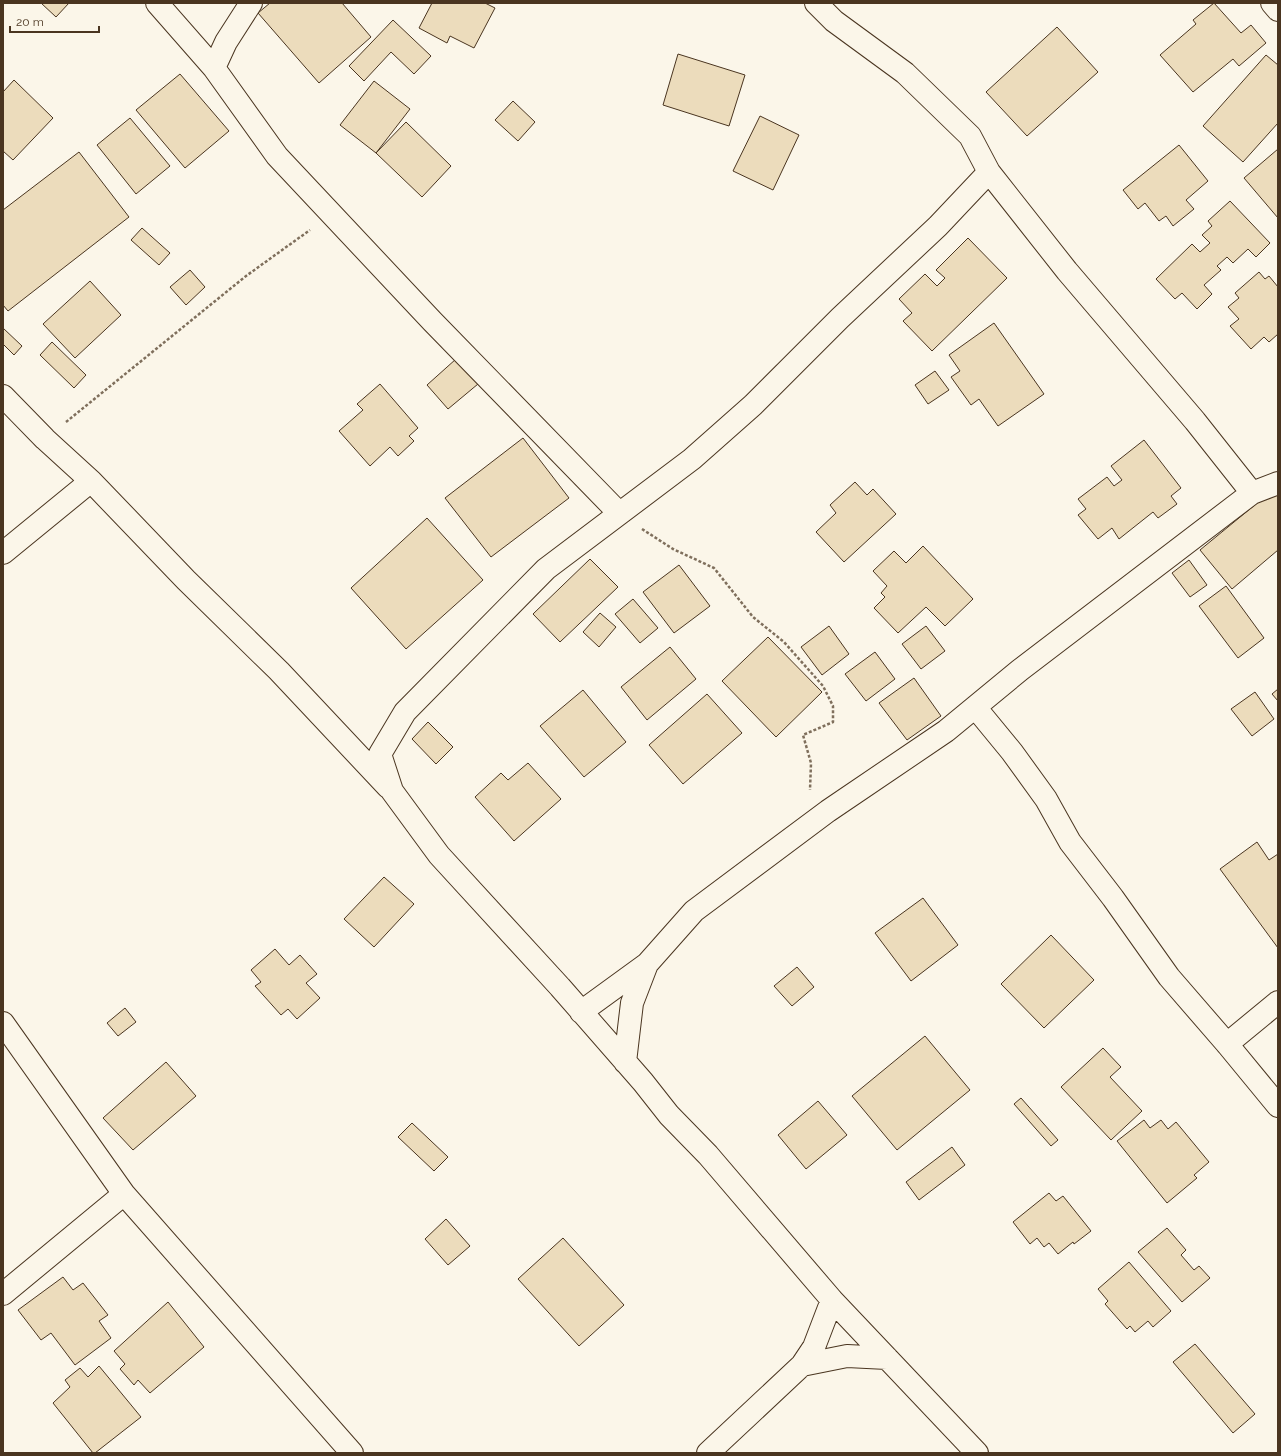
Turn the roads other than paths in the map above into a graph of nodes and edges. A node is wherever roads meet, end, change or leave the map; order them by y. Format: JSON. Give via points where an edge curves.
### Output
{"nodes":[{"id":1,"x":157,"y":3,"type":"edge"},
{"id":2,"x":251,"y":3,"type":"edge"},
{"id":3,"x":816,"y":3,"type":"edge"},
{"id":4,"x":1272,"y":3,"type":"edge"},
{"id":5,"x":1278,"y":10,"type":"edge"},
{"id":6,"x":214,"y":68,"type":"junction"},
{"id":7,"x":989,"y":172,"type":"junction"},
{"id":8,"x":3,"y":396,"type":"edge"},
{"id":9,"x":91,"y":481,"type":"junction"},
{"id":10,"x":1278,"y":483,"type":"edge"},
{"id":11,"x":1252,"y":493,"type":"junction"},
{"id":12,"x":618,"y":513,"type":"junction"},
{"id":13,"x":3,"y":553,"type":"edge"},
{"id":14,"x":975,"y":708,"type":"junction"},
{"id":15,"x":392,"y":791,"type":"junction"},
{"id":16,"x":647,"y":964,"type":"junction"},
{"id":17,"x":1278,"y":1002,"type":"edge"},
{"id":18,"x":581,"y":1012,"type":"junction"},
{"id":19,"x":3,"y":1023,"type":"edge"},
{"id":20,"x":1227,"y":1044,"type":"junction"},
{"id":21,"x":625,"y":1062,"type":"junction"},
{"id":22,"x":1278,"y":1106,"type":"edge"},
{"id":23,"x":124,"y":1194,"type":"junction"},
{"id":24,"x":3,"y":1294,"type":"edge"},
{"id":25,"x":832,"y":1300,"type":"junction"},
{"id":26,"x":888,"y":1358,"type":"junction"},
{"id":27,"x":802,"y":1365,"type":"junction"},
{"id":28,"x":352,"y":1453,"type":"edge"},
{"id":29,"x":708,"y":1453,"type":"edge"},
{"id":30,"x":977,"y":1453,"type":"edge"}],
"edges":[{"from":1,"to":6,"type":"street"},
{"from":2,"to":6,"type":"street","via":[[226,42]]},
{"from":3,"to":7,"type":"street","via":[[834,21],[905,73],[970,136]]},
{"from":4,"to":5,"type":"street"},
{"from":6,"to":12,"type":"street","via":[[278,156],[432,321]]},
{"from":7,"to":11,"type":"street","via":[[1067,271],[1195,421]]},
{"from":7,"to":12,"type":"street","via":[[938,226],[840,318],[753,405],[692,459]]},
{"from":8,"to":9,"type":"street"},
{"from":9,"to":13,"type":"street"},
{"from":9,"to":15,"type":"street","via":[[186,580],[279,671]]},
{"from":10,"to":11,"type":"street"},
{"from":11,"to":14,"type":"street"},
{"from":12,"to":15,"type":"street","via":[[546,569],[405,712],[380,754]]},
{"from":14,"to":16,"type":"street","via":[[694,911]]},
{"from":14,"to":20,"type":"street","via":[[1012,752],[1046,799],[1070,842],[1169,977]]},
{"from":15,"to":18,"type":"street","via":[[439,855]]},
{"from":16,"to":18,"type":"street"},
{"from":16,"to":21,"type":"street","via":[[632,1002]]},
{"from":17,"to":20,"type":"street"},
{"from":18,"to":21,"type":"street"},
{"from":19,"to":23,"type":"street"},
{"from":20,"to":22,"type":"street"},
{"from":21,"to":25,"type":"street","via":[[669,1116],[708,1155]]},
{"from":23,"to":24,"type":"street"},
{"from":23,"to":28,"type":"street"},
{"from":25,"to":26,"type":"street"},
{"from":25,"to":27,"type":"street","via":[[814,1347]]},
{"from":26,"to":27,"type":"street","via":[[848,1356]]},
{"from":26,"to":30,"type":"street"},
{"from":27,"to":29,"type":"street"}]}
